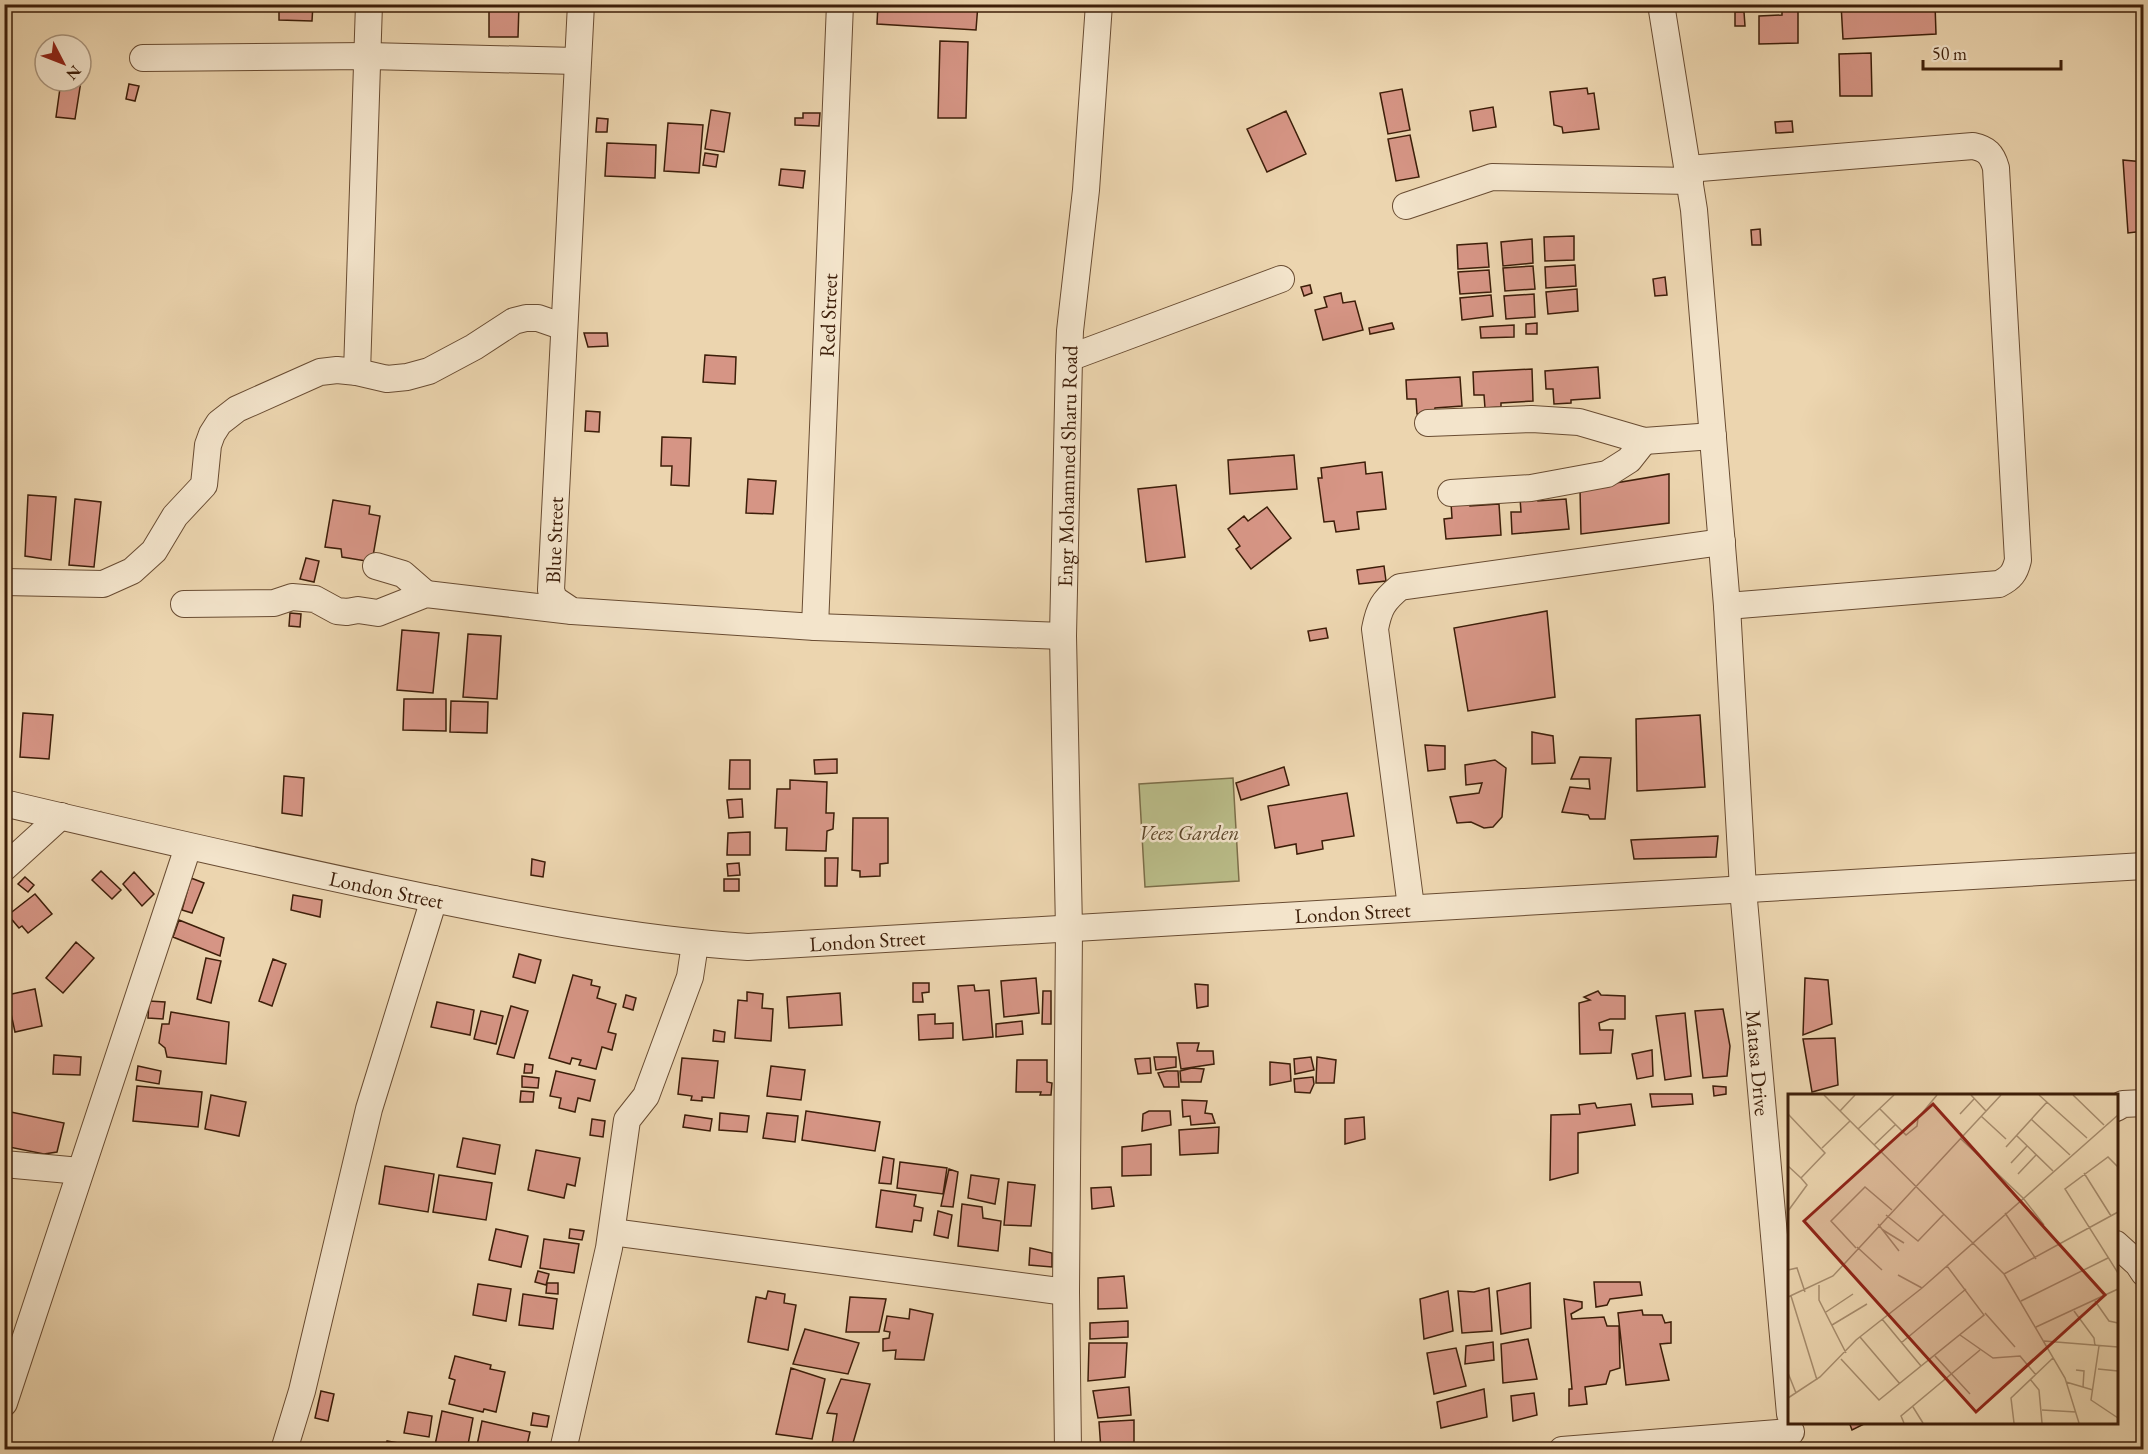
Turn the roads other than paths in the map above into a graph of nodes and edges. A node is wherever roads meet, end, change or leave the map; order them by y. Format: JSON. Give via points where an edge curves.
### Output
{"nodes":[{"id":1,"x":369,"y":4,"type":"edge"},
{"id":2,"x":581,"y":4,"type":"edge"},
{"id":3,"x":840,"y":4,"type":"edge"},
{"id":4,"x":1098,"y":4,"type":"edge"},
{"id":5,"x":1661,"y":4,"type":"edge"},
{"id":6,"x":368,"y":56,"type":"junction"},
{"id":7,"x":143,"y":58,"type":"dead end"},
{"id":8,"x":576,"y":61,"type":"junction"},
{"id":9,"x":1688,"y":175,"type":"junction"},
{"id":10,"x":1406,"y":206,"type":"dead end"},
{"id":11,"x":1281,"y":279,"type":"dead end"},
{"id":12,"x":564,"y":327,"type":"junction"},
{"id":13,"x":1069,"y":358,"type":"junction"},
{"id":14,"x":357,"y":372,"type":"junction"},
{"id":15,"x":1428,"y":423,"type":"dead end"},
{"id":16,"x":1713,"y":436,"type":"junction"},
{"id":17,"x":1644,"y":441,"type":"junction"},
{"id":18,"x":1451,"y":494,"type":"dead end"},
{"id":19,"x":1722,"y":542,"type":"junction"},
{"id":20,"x":376,"y":566,"type":"dead end"},
{"id":21,"x":4,"y":582,"type":"edge"},
{"id":22,"x":426,"y":594,"type":"junction"},
{"id":23,"x":184,"y":604,"type":"dead end"},
{"id":24,"x":1726,"y":606,"type":"junction"},
{"id":25,"x":572,"y":611,"type":"junction"},
{"id":26,"x":815,"y":627,"type":"junction"},
{"id":27,"x":1063,"y":636,"type":"junction"},
{"id":28,"x":4,"y":803,"type":"edge"},
{"id":29,"x":61,"y":816,"type":"junction"},
{"id":30,"x":188,"y":847,"type":"junction"},
{"id":31,"x":2144,"y":866,"type":"edge"},
{"id":32,"x":4,"y":868,"type":"edge"},
{"id":33,"x":1743,"y":890,"type":"junction"},
{"id":34,"x":434,"y":899,"type":"junction"},
{"id":35,"x":1411,"y":907,"type":"junction"},
{"id":36,"x":1069,"y":929,"type":"junction"},
{"id":37,"x":695,"y":944,"type":"junction"},
{"id":38,"x":2144,"y":1103,"type":"edge"},
{"id":39,"x":2118,"y":1107,"type":"edge"},
{"id":40,"x":4,"y":1164,"type":"edge"},
{"id":41,"x":80,"y":1171,"type":"junction"},
{"id":42,"x":612,"y":1232,"type":"junction"},
{"id":43,"x":2118,"y":1246,"type":"edge"},
{"id":44,"x":2144,"y":1273,"type":"edge"},
{"id":45,"x":1066,"y":1292,"type":"junction"},
{"id":46,"x":12,"y":1356,"type":"edge"},
{"id":47,"x":1788,"y":1396,"type":"edge"},
{"id":48,"x":4,"y":1403,"type":"edge"},
{"id":49,"x":1791,"y":1430,"type":"edge"},
{"id":50,"x":284,"y":1449,"type":"edge"},
{"id":51,"x":563,"y":1449,"type":"edge"},
{"id":52,"x":1068,"y":1449,"type":"edge"},
{"id":53,"x":1562,"y":1449,"type":"edge"}],
"edges":[{"from":1,"to":6,"type":"street"},
{"from":2,"to":8,"type":"street","name":"Blue Street"},
{"from":3,"to":26,"type":"street","name":"Red Street"},
{"from":4,"to":13,"type":"street","name":"Engr Mohammed Sharu Road","via":[[1086,190]]},
{"from":5,"to":9,"type":"street","name":"Matasa Drive"},
{"from":6,"to":7,"type":"street"},
{"from":6,"to":8,"type":"street"},
{"from":6,"to":14,"type":"street"},
{"from":8,"to":12,"type":"street","name":"Blue Street"},
{"from":9,"to":10,"type":"street","via":[[1492,177]]},
{"from":9,"to":16,"type":"street","name":"Matasa Drive"},
{"from":9,"to":24,"type":"street","via":[[1972,146],[1992,156],[1996,168],[2016,570],[2010,579],[1999,584]]},
{"from":11,"to":13,"type":"street"},
{"from":12,"to":14,"type":"street","via":[[526,318],[514,321],[429,371],[387,378]]},
{"from":12,"to":25,"type":"street","name":"Blue Street","via":[[551,590],[554,599]]},
{"from":13,"to":27,"type":"street","name":"Engr Mohammed Sharu Road"},
{"from":14,"to":21,"type":"street","via":[[320,372],[237,409],[219,423],[208,445],[204,485],[175,516],[154,551],[132,572],[103,584]]},
{"from":15,"to":17,"type":"street","via":[[1532,419],[1579,422]]},
{"from":16,"to":17,"type":"street"},
{"from":16,"to":19,"type":"street","name":"Matasa Drive"},
{"from":17,"to":18,"type":"street","via":[[1629,460],[1606,474],[1531,488]]},
{"from":19,"to":24,"type":"street","name":"Matasa Drive"},
{"from":19,"to":35,"type":"street","via":[[1400,587],[1388,597],[1378,611],[1376,629]]},
{"from":20,"to":22,"type":"street","via":[[403,574]]},
{"from":22,"to":23,"type":"street","via":[[378,613],[338,611],[315,598],[292,597],[274,603]]},
{"from":22,"to":25,"type":"street"},
{"from":24,"to":33,"type":"street","name":"Matasa Drive"},
{"from":25,"to":26,"type":"street","name":"Blue Street"},
{"from":26,"to":27,"type":"street","name":"Blue Street"},
{"from":27,"to":36,"type":"street","name":"Engr Mohammed Sharu Road"},
{"from":28,"to":29,"type":"street","name":"London Street"},
{"from":29,"to":30,"type":"street","name":"London Street"},
{"from":29,"to":32,"type":"street"},
{"from":30,"to":34,"type":"street","name":"London Street"},
{"from":30,"to":41,"type":"street"},
{"from":31,"to":33,"type":"street","name":"London Street"},
{"from":33,"to":35,"type":"street","name":"London Street"},
{"from":33,"to":47,"type":"street","name":"Matasa Drive"},
{"from":34,"to":37,"type":"street","name":"London Street","via":[[625,935]]},
{"from":34,"to":50,"type":"street","via":[[369,1109],[302,1391]]},
{"from":35,"to":36,"type":"street","name":"London Street"},
{"from":36,"to":37,"type":"street","name":"London Street","via":[[748,947]]},
{"from":36,"to":45,"type":"street","name":"Engr Mohammed Sharu Road"},
{"from":37,"to":42,"type":"street","via":[[690,977],[646,1096],[627,1120]]},
{"from":38,"to":39,"type":"street"},
{"from":40,"to":41,"type":"street"},
{"from":41,"to":46,"type":"street"},
{"from":42,"to":45,"type":"street"},
{"from":42,"to":51,"type":"street"},
{"from":43,"to":44,"type":"street"},
{"from":45,"to":52,"type":"street","name":"Engr Mohammed Sharu Road"},
{"from":46,"to":48,"type":"street"},
{"from":49,"to":53,"type":"street"}]}
